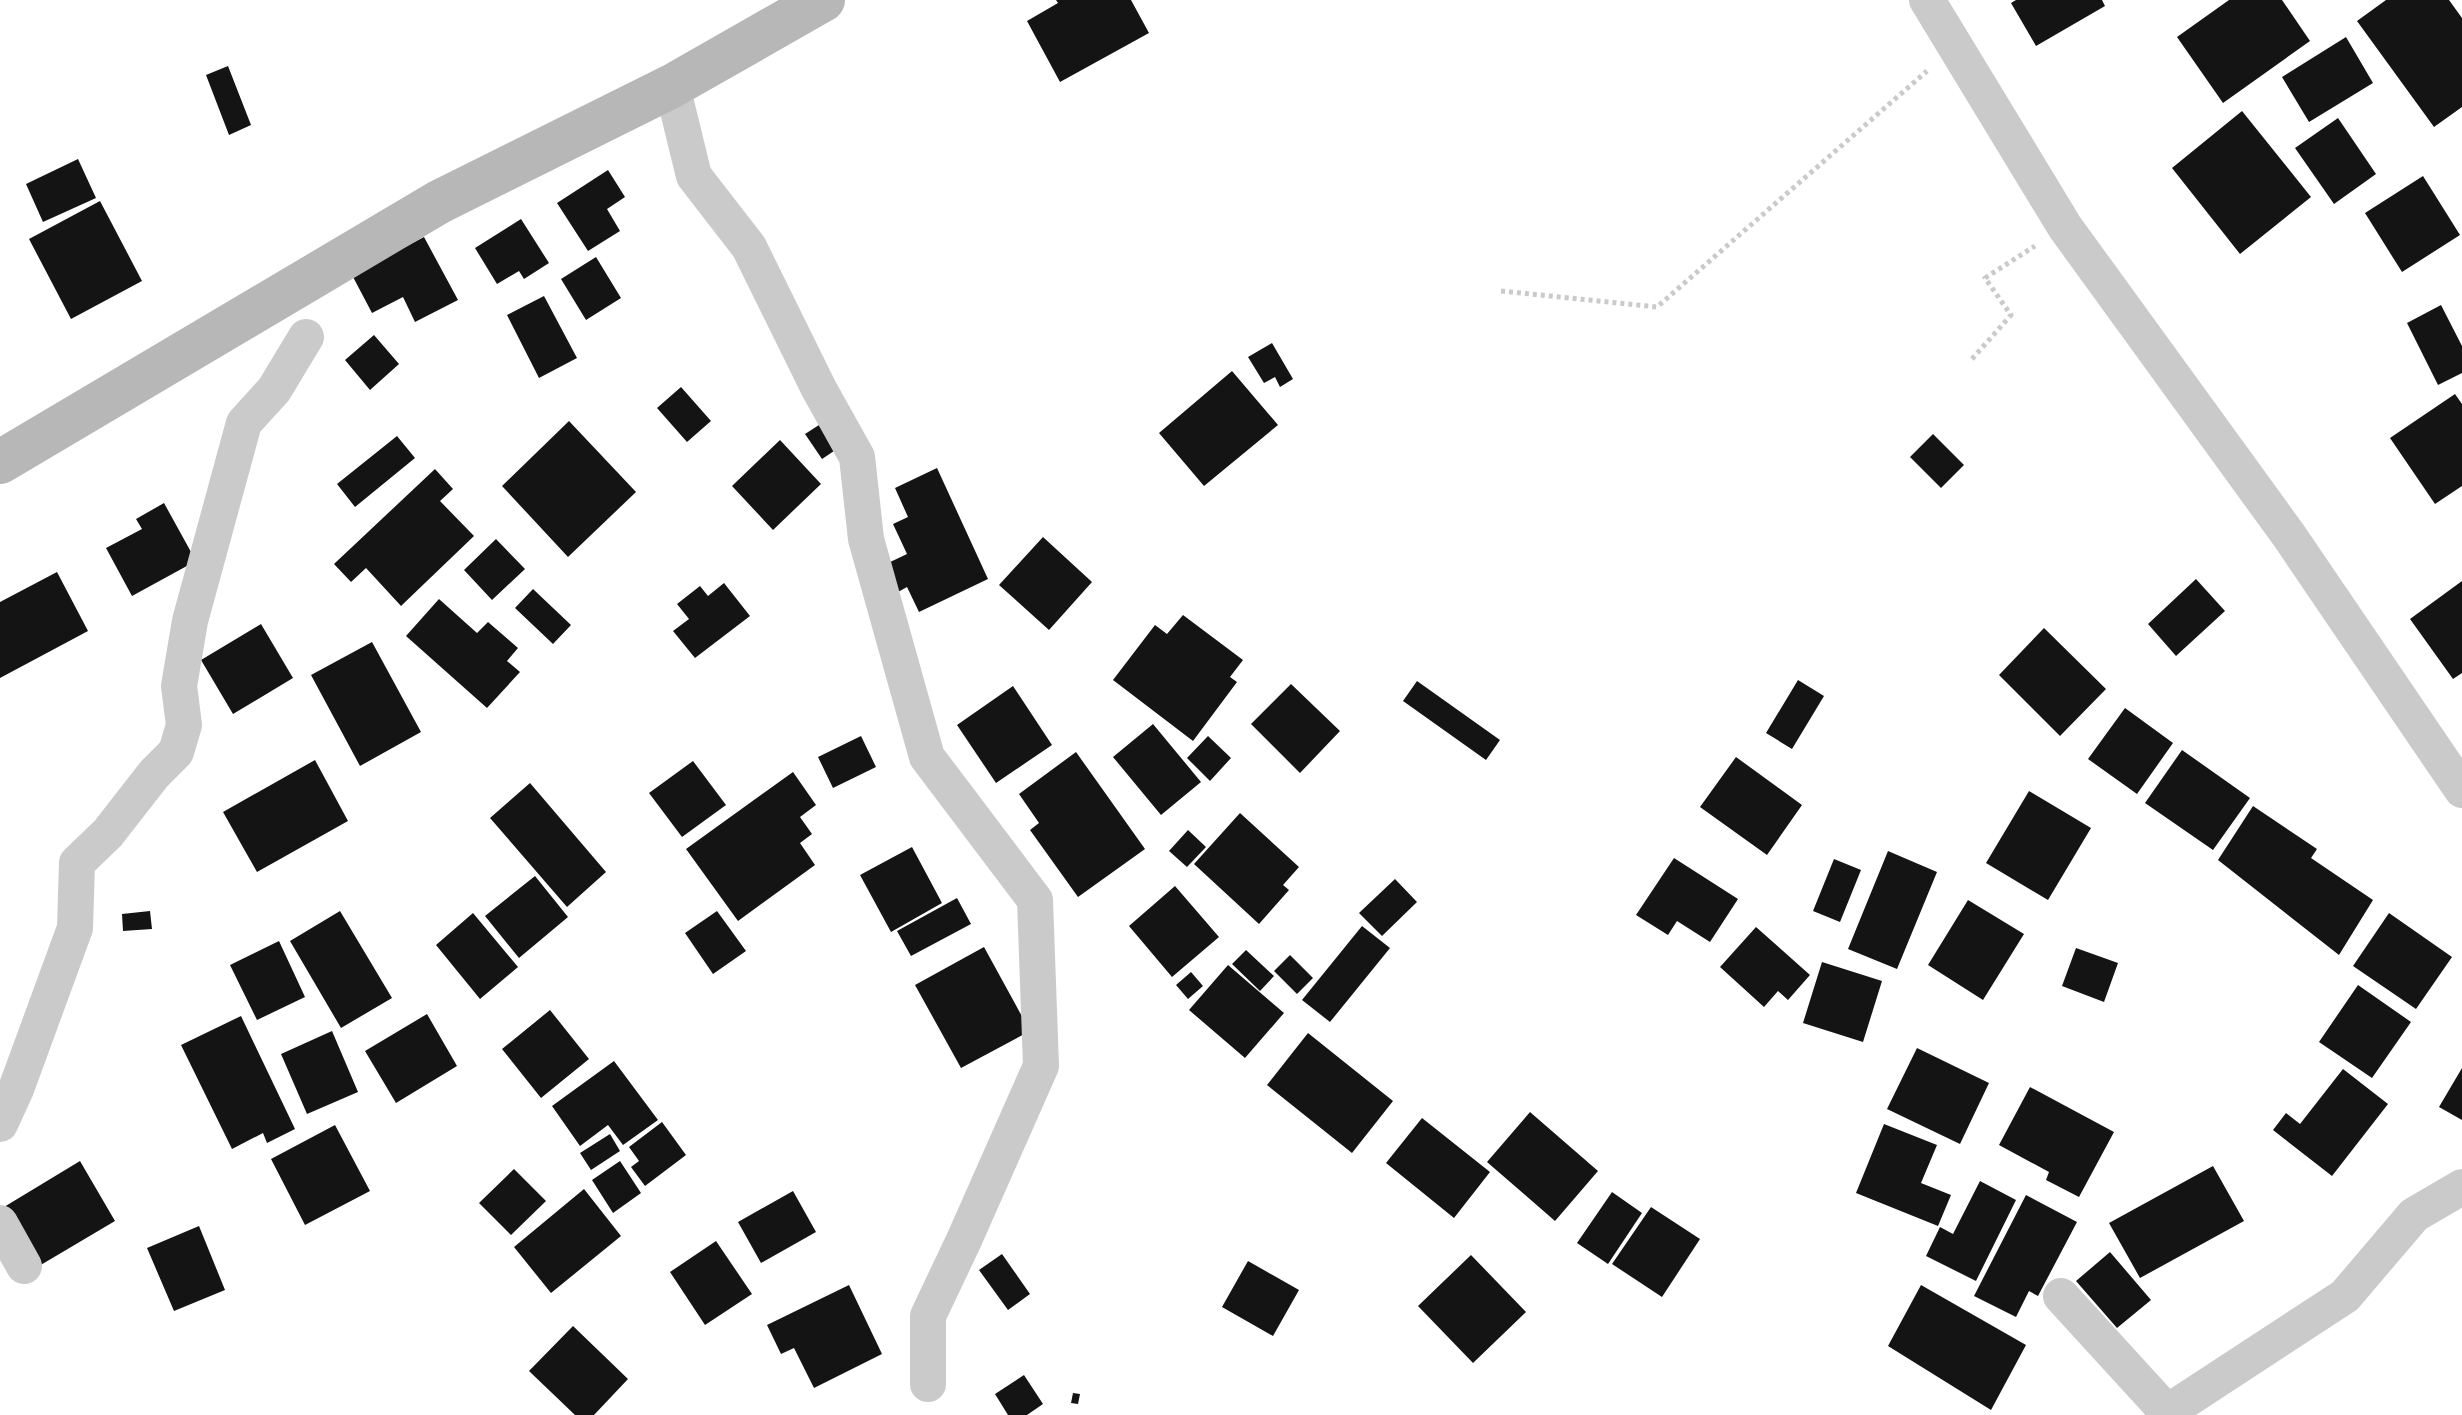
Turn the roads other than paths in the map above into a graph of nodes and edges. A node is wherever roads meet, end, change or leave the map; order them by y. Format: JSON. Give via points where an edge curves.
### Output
{"nodes":[{"id":1,"x":823,"y":0,"type":"edge"},
{"id":2,"x":1927,"y":0,"type":"edge"},
{"id":3,"x":672,"y":86,"type":"junction"},
{"id":4,"x":306,"y":337,"type":"dead end"},
{"id":5,"x":0,"y":462,"type":"edge"},
{"id":6,"x":2462,"y":790,"type":"edge"},
{"id":7,"x":0,"y":1124,"type":"edge"},
{"id":8,"x":2462,"y":1187,"type":"edge"},
{"id":9,"x":0,"y":1223,"type":"edge"},
{"id":10,"x":24,"y":1266,"type":"dead end"},
{"id":11,"x":2061,"y":1296,"type":"dead end"},
{"id":12,"x":928,"y":1384,"type":"dead end"},
{"id":13,"x":2165,"y":1414,"type":"edge"}],
"edges":[{"from":1,"to":3,"type":"main road"},
{"from":2,"to":6,"type":"street","via":[[2065,227],[2290,537]]},
{"from":3,"to":5,"type":"main road","via":[[439,202]]},
{"from":3,"to":12,"type":"street","via":[[694,176],[749,247],[857,457],[866,539],[927,757],[1035,900],[1041,1066],[928,1316]]},
{"from":4,"to":7,"type":"street","via":[[274,390],[244,423],[190,621],[179,686],[184,725],[176,752],[77,863],[75,928]]},
{"from":8,"to":13,"type":"street","via":[[2414,1215],[2345,1296]]},
{"from":9,"to":10,"type":"street"},
{"from":11,"to":13,"type":"street"}]}
